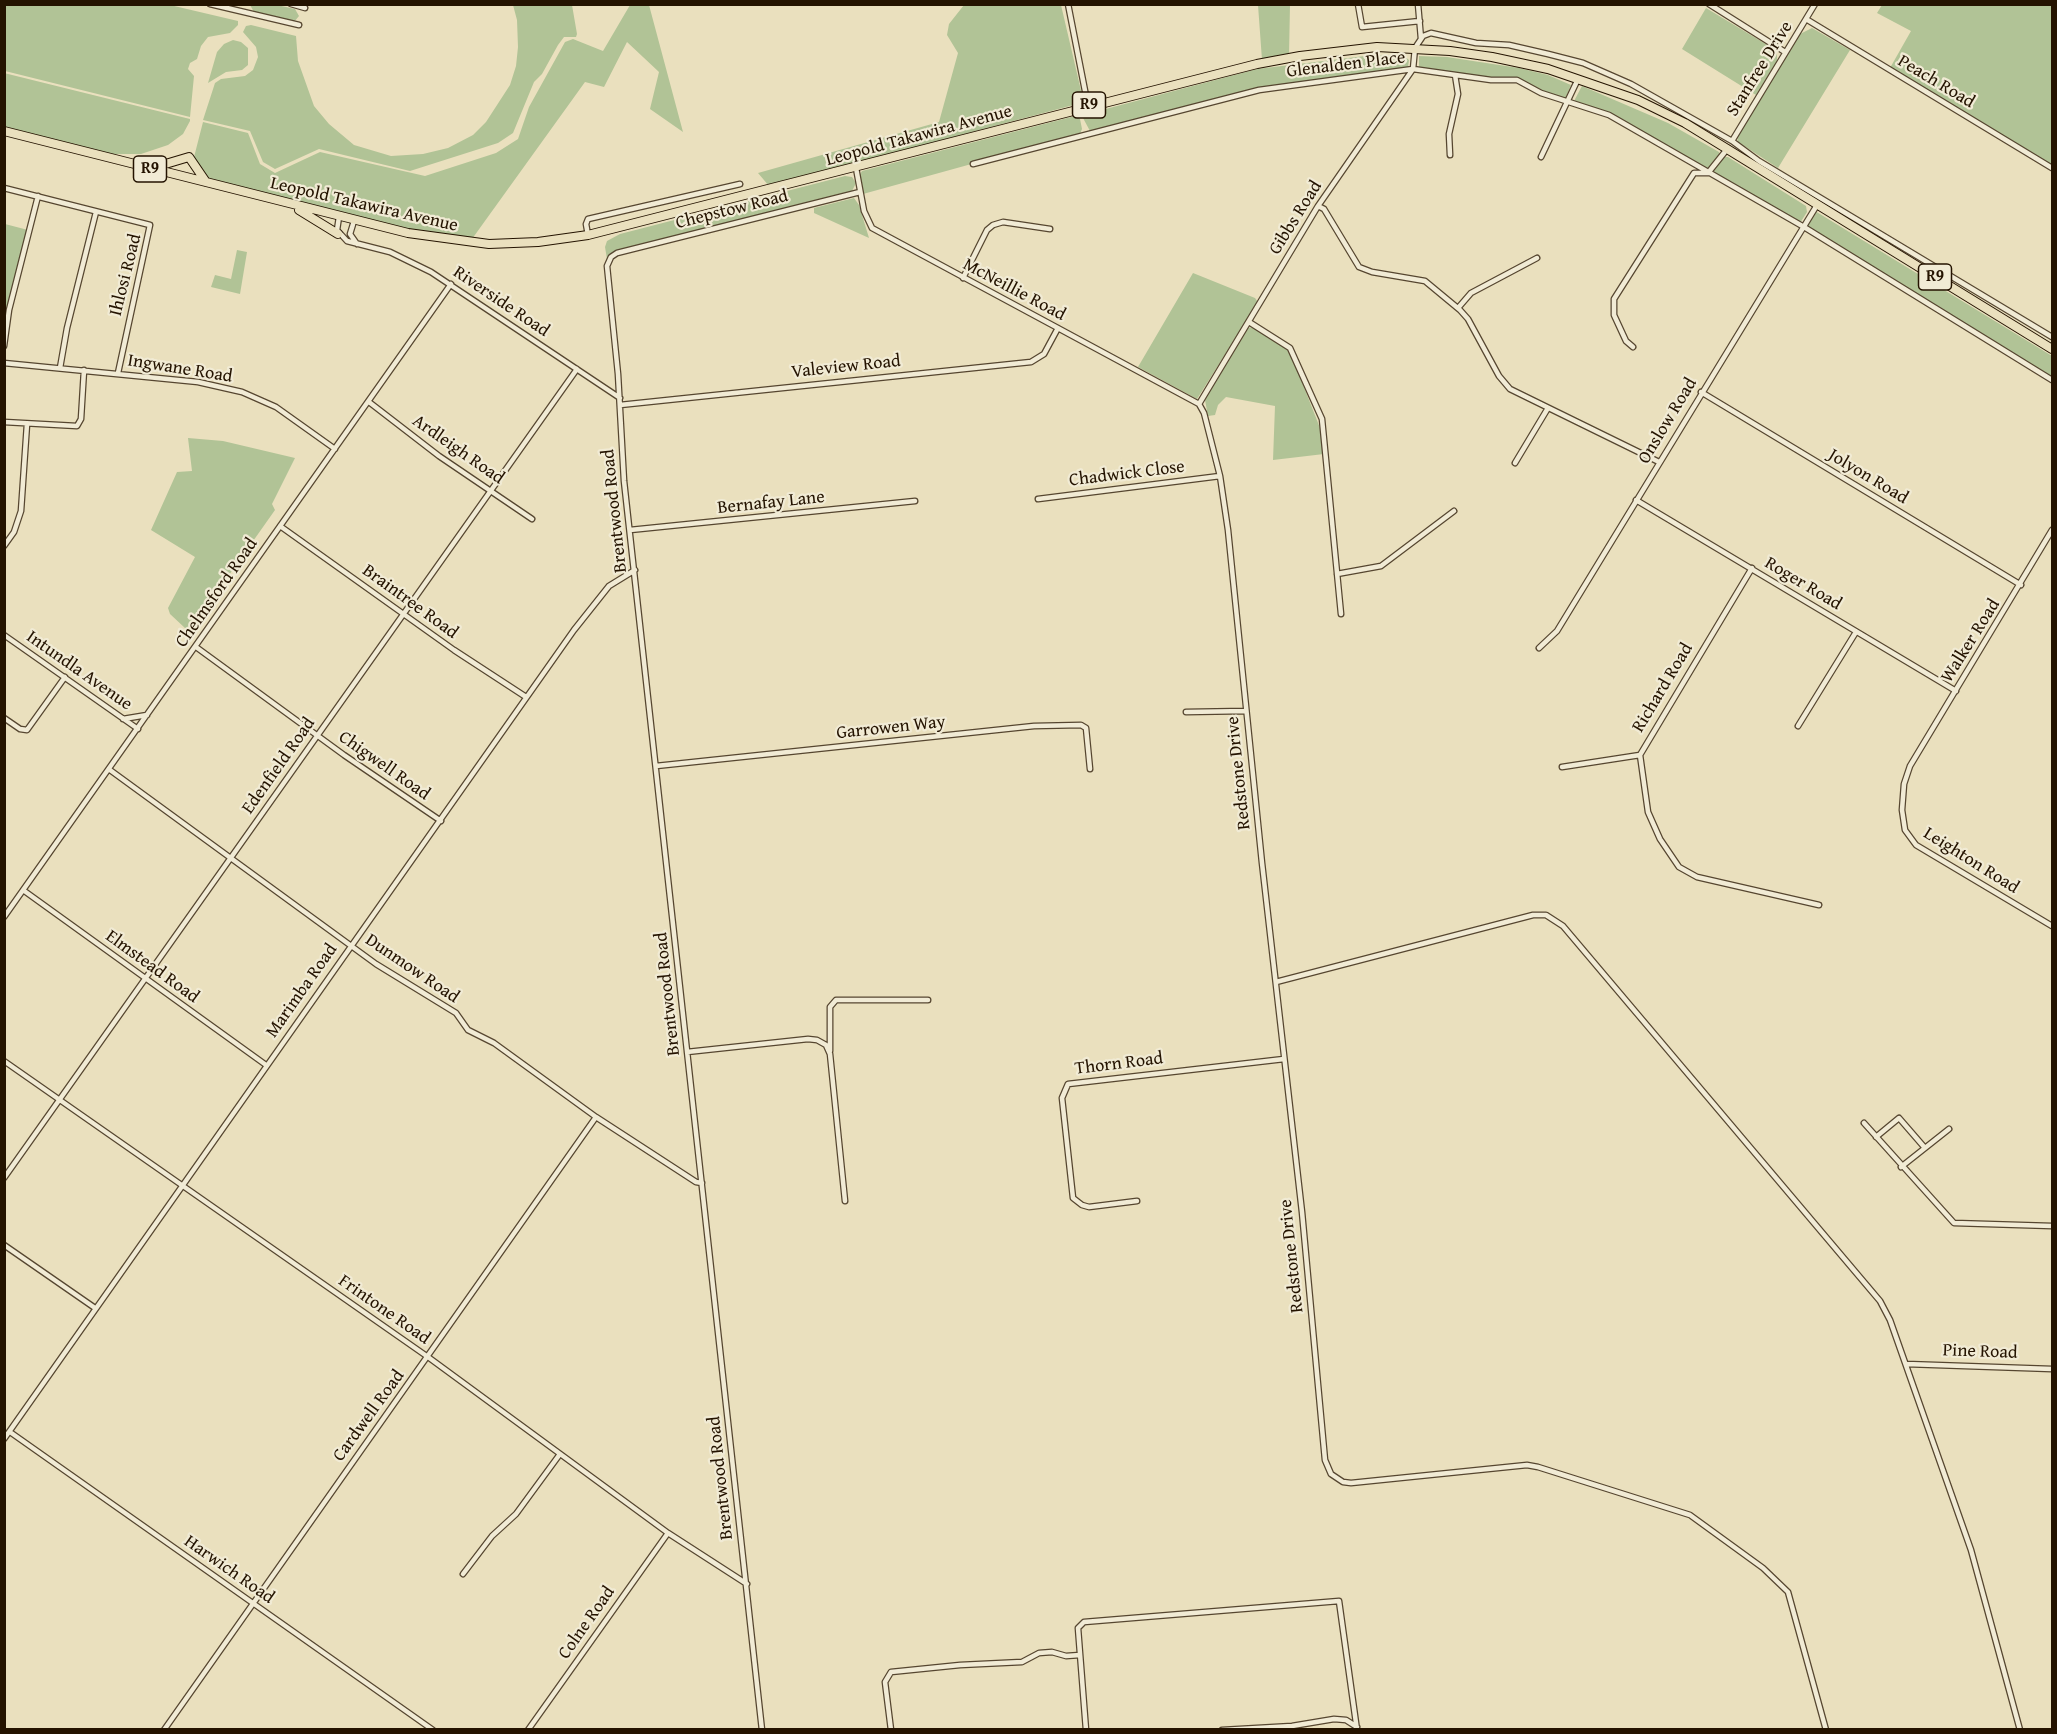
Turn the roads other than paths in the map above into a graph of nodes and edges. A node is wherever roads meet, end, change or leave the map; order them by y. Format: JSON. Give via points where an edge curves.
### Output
{"nodes":[{"id":1,"x":210,"y":4,"type":"edge"},
{"id":2,"x":291,"y":4,"type":"edge"},
{"id":3,"x":1068,"y":4,"type":"edge"},
{"id":4,"x":1358,"y":4,"type":"edge"},
{"id":5,"x":1418,"y":4,"type":"edge"},
{"id":6,"x":1710,"y":4,"type":"edge"},
{"id":7,"x":1815,"y":4,"type":"edge"},
{"id":8,"x":305,"y":8,"type":"dead end"},
{"id":9,"x":1806,"y":19,"type":"junction"},
{"id":10,"x":1420,"y":21,"type":"junction"},
{"id":11,"x":299,"y":25,"type":"dead end"},
{"id":12,"x":1421,"y":39,"type":"junction"},
{"id":13,"x":1415,"y":48,"type":"junction"},
{"id":14,"x":1785,"y":52,"type":"junction"},
{"id":15,"x":1413,"y":69,"type":"junction"},
{"id":16,"x":1455,"y":75,"type":"junction"},
{"id":17,"x":1578,"y":79,"type":"junction"},
{"id":18,"x":1569,"y":101,"type":"junction"},
{"id":19,"x":1089,"y":105,"type":"junction"},
{"id":20,"x":4,"y":131,"type":"edge"},
{"id":21,"x":1730,"y":145,"type":"junction"},
{"id":22,"x":1450,"y":154,"type":"dead end"},
{"id":23,"x":1541,"y":157,"type":"dead end"},
{"id":24,"x":973,"y":164,"type":"dead end"},
{"id":25,"x":856,"y":168,"type":"junction"},
{"id":26,"x":2052,"y":168,"type":"edge"},
{"id":27,"x":150,"y":169,"type":"junction"},
{"id":28,"x":1708,"y":172,"type":"junction"},
{"id":29,"x":207,"y":183,"type":"junction"},
{"id":30,"x":740,"y":184,"type":"dead end"},
{"id":31,"x":4,"y":188,"type":"edge"},
{"id":32,"x":860,"y":192,"type":"junction"},
{"id":33,"x":1806,"y":193,"type":"junction"},
{"id":34,"x":38,"y":196,"type":"junction"},
{"id":35,"x":1817,"y":205,"type":"junction"},
{"id":36,"x":295,"y":206,"type":"junction"},
{"id":37,"x":1318,"y":206,"type":"junction"},
{"id":38,"x":96,"y":212,"type":"junction"},
{"id":39,"x":339,"y":218,"type":"junction"},
{"id":40,"x":354,"y":221,"type":"junction"},
{"id":41,"x":1804,"y":227,"type":"junction"},
{"id":42,"x":1050,"y":229,"type":"dead end"},
{"id":43,"x":338,"y":234,"type":"junction"},
{"id":44,"x":588,"y":235,"type":"junction"},
{"id":45,"x":1893,"y":241,"type":"junction"},
{"id":46,"x":1882,"y":244,"type":"junction"},
{"id":47,"x":358,"y":246,"type":"junction"},
{"id":48,"x":611,"y":257,"type":"joint"},
{"id":49,"x":1537,"y":258,"type":"dead end"},
{"id":50,"x":963,"y":278,"type":"junction"},
{"id":51,"x":451,"y":284,"type":"junction"},
{"id":52,"x":1458,"y":308,"type":"junction"},
{"id":53,"x":1249,"y":322,"type":"junction"},
{"id":54,"x":1058,"y":328,"type":"junction"},
{"id":55,"x":2052,"y":337,"type":"edge"},
{"id":56,"x":4,"y":346,"type":"edge"},
{"id":57,"x":1633,"y":347,"type":"dead end"},
{"id":58,"x":2052,"y":349,"type":"edge"},
{"id":59,"x":4,"y":363,"type":"edge"},
{"id":60,"x":60,"y":368,"type":"junction"},
{"id":61,"x":577,"y":369,"type":"junction"},
{"id":62,"x":84,"y":370,"type":"junction"},
{"id":63,"x":118,"y":373,"type":"junction"},
{"id":64,"x":2052,"y":380,"type":"edge"},
{"id":65,"x":1701,"y":392,"type":"junction"},
{"id":66,"x":620,"y":398,"type":"junction"},
{"id":67,"x":369,"y":402,"type":"junction"},
{"id":68,"x":1199,"y":404,"type":"junction"},
{"id":69,"x":620,"y":405,"type":"junction"},
{"id":70,"x":1548,"y":408,"type":"junction"},
{"id":71,"x":4,"y":422,"type":"edge"},
{"id":72,"x":27,"y":424,"type":"junction"},
{"id":73,"x":335,"y":449,"type":"junction"},
{"id":74,"x":1659,"y":462,"type":"junction"},
{"id":75,"x":1515,"y":463,"type":"dead end"},
{"id":76,"x":1220,"y":476,"type":"junction"},
{"id":77,"x":490,"y":489,"type":"junction"},
{"id":78,"x":1038,"y":499,"type":"dead end"},
{"id":79,"x":1636,"y":500,"type":"junction"},
{"id":80,"x":915,"y":501,"type":"dead end"},
{"id":81,"x":1454,"y":511,"type":"dead end"},
{"id":82,"x":531,"y":519,"type":"dead end"},
{"id":83,"x":280,"y":526,"type":"junction"},
{"id":84,"x":630,"y":530,"type":"junction"},
{"id":85,"x":2052,"y":530,"type":"edge"},
{"id":86,"x":4,"y":546,"type":"edge"},
{"id":87,"x":1752,"y":568,"type":"junction"},
{"id":88,"x":635,"y":570,"type":"junction"},
{"id":89,"x":1337,"y":574,"type":"junction"},
{"id":90,"x":2021,"y":585,"type":"junction"},
{"id":91,"x":403,"y":613,"type":"junction"},
{"id":92,"x":1341,"y":614,"type":"dead end"},
{"id":93,"x":1856,"y":632,"type":"junction"},
{"id":94,"x":4,"y":635,"type":"edge"},
{"id":95,"x":196,"y":648,"type":"junction"},
{"id":96,"x":1539,"y":648,"type":"dead end"},
{"id":97,"x":65,"y":677,"type":"junction"},
{"id":98,"x":1956,"y":691,"type":"junction"},
{"id":99,"x":526,"y":698,"type":"junction"},
{"id":100,"x":1246,"y":711,"type":"junction"},
{"id":101,"x":1186,"y":712,"type":"dead end"},
{"id":102,"x":147,"y":714,"type":"junction"},
{"id":103,"x":4,"y":718,"type":"edge"},
{"id":104,"x":123,"y":719,"type":"junction"},
{"id":105,"x":1798,"y":726,"type":"dead end"},
{"id":106,"x":138,"y":729,"type":"junction"},
{"id":107,"x":317,"y":735,"type":"junction"},
{"id":108,"x":1640,"y":755,"type":"junction"},
{"id":109,"x":656,"y":765,"type":"junction"},
{"id":110,"x":1910,"y":766,"type":"joint"},
{"id":111,"x":1562,"y":767,"type":"dead end"},
{"id":112,"x":110,"y":770,"type":"junction"},
{"id":113,"x":1090,"y":770,"type":"dead end"},
{"id":114,"x":441,"y":821,"type":"junction"},
{"id":115,"x":232,"y":857,"type":"junction"},
{"id":116,"x":23,"y":890,"type":"junction"},
{"id":117,"x":1819,"y":905,"type":"dead end"},
{"id":118,"x":4,"y":917,"type":"edge"},
{"id":119,"x":2052,"y":926,"type":"edge"},
{"id":120,"x":352,"y":944,"type":"junction"},
{"id":121,"x":146,"y":979,"type":"junction"},
{"id":122,"x":1276,"y":982,"type":"junction"},
{"id":123,"x":928,"y":1000,"type":"dead end"},
{"id":124,"x":687,"y":1052,"type":"junction"},
{"id":125,"x":830,"y":1054,"type":"junction"},
{"id":126,"x":1284,"y":1059,"type":"junction"},
{"id":127,"x":4,"y":1061,"type":"edge"},
{"id":128,"x":266,"y":1065,"type":"junction"},
{"id":129,"x":59,"y":1100,"type":"junction"},
{"id":130,"x":596,"y":1117,"type":"junction"},
{"id":131,"x":1864,"y":1123,"type":"dead end"},
{"id":132,"x":1949,"y":1129,"type":"dead end"},
{"id":133,"x":1876,"y":1137,"type":"junction"},
{"id":134,"x":1925,"y":1148,"type":"junction"},
{"id":135,"x":1901,"y":1167,"type":"junction"},
{"id":136,"x":4,"y":1178,"type":"edge"},
{"id":137,"x":702,"y":1183,"type":"junction"},
{"id":138,"x":182,"y":1185,"type":"junction"},
{"id":139,"x":845,"y":1201,"type":"dead end"},
{"id":140,"x":1137,"y":1202,"type":"dead end"},
{"id":141,"x":2052,"y":1226,"type":"edge"},
{"id":142,"x":4,"y":1245,"type":"edge"},
{"id":143,"x":95,"y":1308,"type":"junction"},
{"id":144,"x":428,"y":1357,"type":"junction"},
{"id":145,"x":1906,"y":1364,"type":"junction"},
{"id":146,"x":2052,"y":1369,"type":"edge"},
{"id":147,"x":10,"y":1432,"type":"junction"},
{"id":148,"x":4,"y":1439,"type":"edge"},
{"id":149,"x":560,"y":1454,"type":"junction"},
{"id":150,"x":668,"y":1533,"type":"junction"},
{"id":151,"x":463,"y":1574,"type":"dead end"},
{"id":152,"x":747,"y":1584,"type":"junction"},
{"id":153,"x":254,"y":1603,"type":"junction"},
{"id":154,"x":1080,"y":1655,"type":"junction"},
{"id":155,"x":165,"y":1727,"type":"edge"},
{"id":156,"x":1357,"y":1728,"type":"edge"},
{"id":157,"x":172,"y":1730,"type":"edge"},
{"id":158,"x":433,"y":1730,"type":"edge"},
{"id":159,"x":528,"y":1730,"type":"edge"},
{"id":160,"x":762,"y":1730,"type":"edge"},
{"id":161,"x":891,"y":1730,"type":"edge"},
{"id":162,"x":1086,"y":1730,"type":"edge"},
{"id":163,"x":1222,"y":1730,"type":"edge"},
{"id":164,"x":1826,"y":1730,"type":"edge"},
{"id":165,"x":2020,"y":1730,"type":"edge"}],
"edges":[{"from":1,"to":11,"type":"street"},
{"from":2,"to":8,"type":"street"},
{"from":3,"to":19,"type":"street"},
{"from":4,"to":10,"type":"street","via":[[1362,27]]},
{"from":5,"to":10,"type":"street"},
{"from":6,"to":14,"type":"street"},
{"from":7,"to":9,"type":"street","name":"Stanfree Drive"},
{"from":9,"to":14,"type":"street","name":"Stanfree Drive"},
{"from":9,"to":26,"type":"street","name":"Peach Road"},
{"from":10,"to":12,"type":"street"},
{"from":12,"to":13,"type":"street"},
{"from":12,"to":21,"type":"street","via":[[1434,32],[1584,63],[1631,84]]},
{"from":13,"to":15,"type":"street","name":"Gibbs Road"},
{"from":13,"to":17,"type":"highway","name":"Leopold Takawira Avenue","number":"R9","via":[[1492,57]]},
{"from":13,"to":19,"type":"highway","name":"Leopold Takawira Avenue","number":"R9","via":[[1377,47],[1300,56]]},
{"from":14,"to":21,"type":"street","name":"Stanfree Drive"},
{"from":15,"to":16,"type":"street","name":"Glenalden Place"},
{"from":15,"to":24,"type":"street","name":"Glenalden Place","via":[[1259,90]]},
{"from":15,"to":37,"type":"street","name":"Gibbs Road"},
{"from":16,"to":18,"type":"street","name":"Glenalden Place","via":[[1518,80],[1541,93]]},
{"from":16,"to":22,"type":"street","via":[[1458,94],[1449,135]]},
{"from":17,"to":18,"type":"street"},
{"from":17,"to":21,"type":"highway","name":"Leopold Takawira Avenue","number":"R9","via":[[1638,100]]},
{"from":18,"to":23,"type":"street"},
{"from":18,"to":28,"type":"street","name":"Glenalden Place","via":[[1609,115]]},
{"from":19,"to":25,"type":"highway","name":"Leopold Takawira Avenue","number":"R9"},
{"from":20,"to":27,"type":"highway","name":"Leopold Takawira Avenue","number":"R9"},
{"from":21,"to":28,"type":"street","name":"Stanfree Drive"},
{"from":21,"to":33,"type":"highway","name":"Leopold Takawira Avenue","number":"R9"},
{"from":25,"to":32,"type":"street","name":"McNeillie Road"},
{"from":25,"to":44,"type":"highway","name":"Leopold Takawira Avenue","number":"R9"},
{"from":27,"to":29,"type":"highway","name":"Leopold Takawira Avenue","number":"R9"},
{"from":27,"to":29,"type":"highway","via":[[189,157]]},
{"from":28,"to":41,"type":"street","name":"Glenalden Place"},
{"from":28,"to":57,"type":"street","name":"Stanfree Drive","via":[[1694,173],[1614,299],[1614,315]]},
{"from":29,"to":36,"type":"highway","name":"Leopold Takawira Avenue","number":"R9"},
{"from":30,"to":44,"type":"street","via":[[588,219]]},
{"from":31,"to":34,"type":"street","name":"Ihlosi Road"},
{"from":32,"to":48,"type":"street","name":"Chepstow Road"},
{"from":32,"to":50,"type":"street","name":"McNeillie Road","via":[[872,228]]},
{"from":33,"to":35,"type":"highway","name":"Leopold Takawira Avenue","number":"R9"},
{"from":33,"to":45,"type":"street"},
{"from":34,"to":38,"type":"street","name":"Ihlosi Road"},
{"from":34,"to":56,"type":"street","via":[[9,310]]},
{"from":35,"to":41,"type":"street","name":"Onslow Road"},
{"from":35,"to":46,"type":"highway","number":"R9"},
{"from":36,"to":39,"type":"highway","name":"Leopold Takawira Avenue","number":"R9"},
{"from":36,"to":43,"type":"highway"},
{"from":37,"to":52,"type":"street","via":[[1324,209],[1359,267],[1425,281]]},
{"from":37,"to":53,"type":"street","name":"Gibbs Road"},
{"from":38,"to":60,"type":"street"},
{"from":38,"to":63,"type":"street","name":"Ihlosi Road","via":[[149,224],[151,229]]},
{"from":39,"to":40,"type":"highway","name":"Leopold Takawira Avenue","number":"R9"},
{"from":39,"to":43,"type":"street"},
{"from":40,"to":44,"type":"highway","name":"Leopold Takawira Avenue","number":"R9","via":[[434,239],[489,244]]},
{"from":40,"to":47,"type":"street","via":[[350,234]]},
{"from":41,"to":64,"type":"street","name":"Glenalden Place"},
{"from":41,"to":65,"type":"street","name":"Onslow Road"},
{"from":42,"to":50,"type":"street","via":[[1003,222],[993,225]]},
{"from":43,"to":47,"type":"street","name":"Riverside Road"},
{"from":45,"to":46,"type":"street"},
{"from":45,"to":55,"type":"street"},
{"from":46,"to":58,"type":"highway","number":"R9"},
{"from":47,"to":51,"type":"street","name":"Riverside Road","via":[[400,256]]},
{"from":48,"to":66,"type":"street","name":"Brentwood Road","via":[[607,266]]},
{"from":49,"to":52,"type":"street","via":[[1471,293]]},
{"from":50,"to":54,"type":"street","name":"McNeillie Road"},
{"from":51,"to":61,"type":"street","name":"Riverside Road"},
{"from":51,"to":67,"type":"street","name":"Chelmsford Road"},
{"from":52,"to":70,"type":"street","via":[[1503,383]]},
{"from":53,"to":68,"type":"street","name":"Gibbs Road"},
{"from":53,"to":89,"type":"street","via":[[1290,348],[1322,419]]},
{"from":54,"to":68,"type":"street","name":"McNeillie Road"},
{"from":54,"to":69,"type":"street","name":"Valeview Road","via":[[1044,354],[1030,362]]},
{"from":59,"to":60,"type":"street","name":"Ingwane Road"},
{"from":60,"to":62,"type":"street","name":"Ingwane Road"},
{"from":61,"to":66,"type":"street","name":"Riverside Road"},
{"from":61,"to":77,"type":"street","name":"Edenfield Road"},
{"from":62,"to":63,"type":"street","name":"Ingwane Road"},
{"from":62,"to":72,"type":"street","via":[[79,425]]},
{"from":63,"to":73,"type":"street","name":"Ingwane Road","via":[[198,382],[242,392],[276,407]]},
{"from":65,"to":74,"type":"street","name":"Onslow Road"},
{"from":65,"to":90,"type":"street","name":"Jolyon Road"},
{"from":66,"to":69,"type":"street","name":"Brentwood Road"},
{"from":67,"to":73,"type":"street","name":"Chelmsford Road"},
{"from":67,"to":77,"type":"street","name":"Ardleigh Road","via":[[438,456]]},
{"from":68,"to":76,"type":"street","name":"Redstone Drive","via":[[1207,420]]},
{"from":69,"to":84,"type":"street","name":"Brentwood Road"},
{"from":70,"to":74,"type":"street"},
{"from":70,"to":75,"type":"street"},
{"from":71,"to":72,"type":"street"},
{"from":72,"to":86,"type":"street","via":[[21,511]]},
{"from":73,"to":83,"type":"street","name":"Chelmsford Road"},
{"from":74,"to":79,"type":"street","name":"Onslow Road"},
{"from":76,"to":78,"type":"street","name":"Chadwick Close"},
{"from":76,"to":100,"type":"street","name":"Redstone Drive"},
{"from":77,"to":82,"type":"street","name":"Ardleigh Road"},
{"from":77,"to":91,"type":"street","name":"Edenfield Road"},
{"from":79,"to":87,"type":"street","name":"Roger Road"},
{"from":79,"to":96,"type":"street","name":"Onslow Road","via":[[1557,631]]},
{"from":80,"to":84,"type":"street","name":"Bernafay Lane"},
{"from":81,"to":89,"type":"street","via":[[1381,566]]},
{"from":83,"to":91,"type":"street","name":"Braintree Road"},
{"from":83,"to":95,"type":"street","name":"Chelmsford Road"},
{"from":84,"to":88,"type":"street","name":"Brentwood Road"},
{"from":85,"to":90,"type":"street","name":"Walker Road"},
{"from":87,"to":93,"type":"street","name":"Roger Road"},
{"from":87,"to":108,"type":"street","name":"Richard Road"},
{"from":88,"to":99,"type":"street","name":"Marimba Road","via":[[602,594]]},
{"from":88,"to":109,"type":"street","name":"Brentwood Road"},
{"from":89,"to":92,"type":"street"},
{"from":90,"to":98,"type":"street","name":"Walker Road"},
{"from":91,"to":99,"type":"street","name":"Braintree Road"},
{"from":91,"to":107,"type":"street","name":"Edenfield Road"},
{"from":93,"to":98,"type":"street","name":"Roger Road"},
{"from":93,"to":105,"type":"street"},
{"from":94,"to":97,"type":"street","name":"Intundla Avenue"},
{"from":95,"to":102,"type":"street","name":"Chelmsford Road"},
{"from":95,"to":107,"type":"street","name":"Chigwell Road"},
{"from":97,"to":103,"type":"street","via":[[27,730]]},
{"from":97,"to":104,"type":"street","name":"Intundla Avenue"},
{"from":98,"to":110,"type":"street","name":"Walker Road"},
{"from":99,"to":114,"type":"street","name":"Marimba Road"},
{"from":100,"to":101,"type":"street"},
{"from":100,"to":122,"type":"street","name":"Redstone Drive"},
{"from":102,"to":104,"type":"street"},
{"from":102,"to":106,"type":"street","name":"Chelmsford Road"},
{"from":104,"to":106,"type":"street","name":"Intundla Avenue"},
{"from":106,"to":112,"type":"street","name":"Chelmsford Road"},
{"from":107,"to":114,"type":"street","name":"Chigwell Road"},
{"from":107,"to":115,"type":"street","name":"Edenfield Road"},
{"from":108,"to":111,"type":"street","name":"Richard Road"},
{"from":108,"to":117,"type":"street","via":[[1648,812],[1679,867],[1698,878]]},
{"from":109,"to":113,"type":"street","name":"Garrowen Way","via":[[1034,726],[1081,725],[1086,728]]},
{"from":109,"to":124,"type":"street","name":"Brentwood Road"},
{"from":110,"to":119,"type":"street","name":"Leighton Road","via":[[1902,804],[1910,839]]},
{"from":112,"to":115,"type":"street","name":"Dunmow Road"},
{"from":112,"to":116,"type":"street","name":"Chelmsford Road"},
{"from":114,"to":120,"type":"street","name":"Marimba Road"},
{"from":115,"to":120,"type":"street","name":"Dunmow Road"},
{"from":115,"to":121,"type":"street","name":"Edenfield Road"},
{"from":116,"to":118,"type":"street","name":"Chelmsford Road"},
{"from":116,"to":121,"type":"street","name":"Elmstead Road"},
{"from":120,"to":128,"type":"street","name":"Marimba Road"},
{"from":120,"to":130,"type":"street","name":"Dunmow Road","via":[[376,964],[456,1013],[468,1030],[494,1043]]},
{"from":121,"to":128,"type":"street","name":"Elmstead Road"},
{"from":121,"to":129,"type":"street","name":"Edenfield Road"},
{"from":122,"to":126,"type":"street","name":"Redstone Drive"},
{"from":122,"to":145,"type":"street","via":[[1533,915],[1552,918],[1563,926],[1875,1293]]},
{"from":123,"to":125,"type":"street","via":[[836,1000],[830,1007]]},
{"from":124,"to":125,"type":"street","via":[[812,1039],[826,1045]]},
{"from":124,"to":137,"type":"street","name":"Brentwood Road"},
{"from":125,"to":139,"type":"street"},
{"from":126,"to":140,"type":"street","name":"Thorn Road","via":[[1068,1084],[1062,1098],[1073,1198],[1089,1207]]},
{"from":126,"to":164,"type":"street","name":"Redstone Drive","via":[[1325,1460],[1331,1474],[1351,1483],[1527,1465],[1690,1515],[1763,1568],[1788,1592]]},
{"from":127,"to":129,"type":"street","name":"Frintone Road"},
{"from":128,"to":138,"type":"street","name":"Marimba Road"},
{"from":129,"to":136,"type":"street","name":"Edenfield Road"},
{"from":129,"to":138,"type":"street","name":"Frintone Road"},
{"from":130,"to":137,"type":"street","name":"Dunmow Road"},
{"from":130,"to":144,"type":"street","name":"Cardwell Road"},
{"from":131,"to":133,"type":"street"},
{"from":132,"to":134,"type":"street"},
{"from":133,"to":134,"type":"street","via":[[1899,1118]]},
{"from":133,"to":135,"type":"street"},
{"from":134,"to":135,"type":"street"},
{"from":135,"to":141,"type":"street","via":[[1954,1223]]},
{"from":137,"to":152,"type":"street","name":"Brentwood Road"},
{"from":138,"to":143,"type":"street","name":"Marimba Road"},
{"from":138,"to":144,"type":"street","name":"Frintone Road"},
{"from":142,"to":143,"type":"street"},
{"from":143,"to":147,"type":"street","name":"Marimba Road"},
{"from":144,"to":149,"type":"street","name":"Frintone Road"},
{"from":144,"to":153,"type":"street","name":"Cardwell Road"},
{"from":145,"to":146,"type":"street","name":"Pine Road"},
{"from":145,"to":165,"type":"street","via":[[1974,1558]]},
{"from":147,"to":148,"type":"street","name":"Marimba Road"},
{"from":147,"to":153,"type":"street","name":"Harwich Road"},
{"from":149,"to":150,"type":"street","name":"Frintone Road"},
{"from":149,"to":151,"type":"street","via":[[516,1514],[492,1536]]},
{"from":150,"to":152,"type":"street","name":"Frintone Road"},
{"from":150,"to":159,"type":"street","name":"Colne Road"},
{"from":152,"to":160,"type":"street","name":"Brentwood Road"},
{"from":153,"to":155,"type":"street","name":"Cardwell Road"},
{"from":153,"to":158,"type":"street","name":"Harwich Road"},
{"from":154,"to":156,"type":"street","via":[[1078,1628],[1084,1622],[1339,1601]]},
{"from":154,"to":161,"type":"street","via":[[1039,1653],[1022,1662],[891,1672],[885,1682]]},
{"from":154,"to":162,"type":"street"},
{"from":155,"to":157,"type":"street"},
{"from":156,"to":163,"type":"street","via":[[1346,1720],[1334,1719]]}]}
